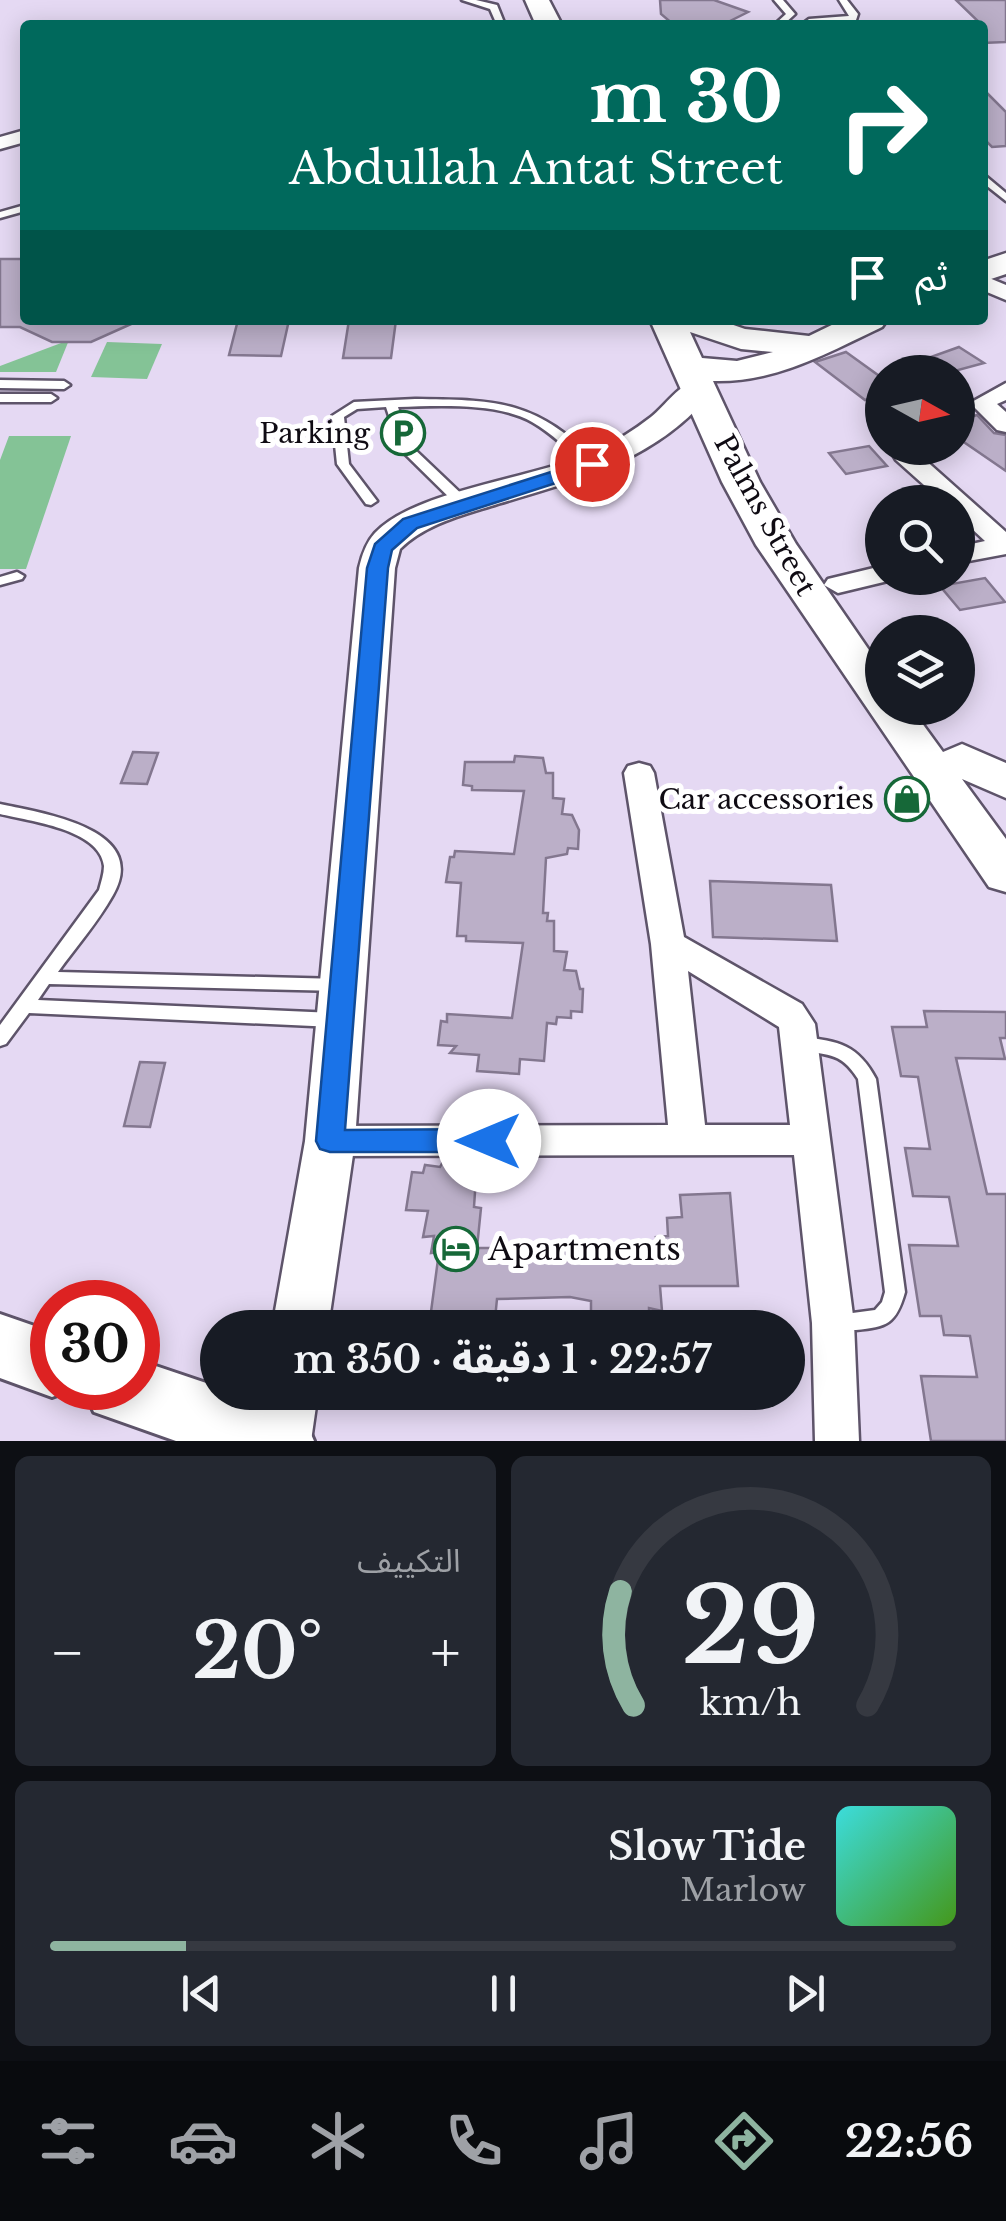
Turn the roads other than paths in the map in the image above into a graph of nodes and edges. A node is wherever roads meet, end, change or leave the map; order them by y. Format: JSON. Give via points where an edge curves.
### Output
{"nodes":[{"id":1,"x":466,"y":0,"type":"edge"},
{"id":2,"x":778,"y":0,"type":"edge"},
{"id":3,"x":842,"y":0,"type":"edge"},
{"id":4,"x":500,"y":20,"type":"edge"},
{"id":5,"x":784,"y":20,"type":"edge"},
{"id":6,"x":831,"y":20,"type":"edge"},
{"id":7,"x":686,"y":325,"type":"edge"},
{"id":8,"x":697,"y":325,"type":"edge"},
{"id":9,"x":858,"y":325,"type":"edge"},
{"id":10,"x":797,"y":343,"type":"junction"},
{"id":11,"x":763,"y":367,"type":"junction"},
{"id":12,"x":701,"y":376,"type":"junction"},
{"id":13,"x":0,"y":384,"type":"edge"},
{"id":14,"x":64,"y":385,"type":"dead end"},
{"id":15,"x":1006,"y":390,"type":"edge"},
{"id":16,"x":0,"y":398,"type":"edge"},
{"id":17,"x":51,"y":398,"type":"dead end"},
{"id":18,"x":391,"y":405,"type":"junction"},
{"id":19,"x":736,"y":412,"type":"junction"},
{"id":20,"x":1006,"y":425,"type":"edge"},
{"id":21,"x":592,"y":464,"type":"junction"},
{"id":22,"x":916,"y":465,"type":"edge"},
{"id":23,"x":371,"y":500,"type":"dead end"},
{"id":24,"x":465,"y":505,"type":"junction"},
{"id":25,"x":1005,"y":545,"type":"edge"},
{"id":26,"x":975,"y":552,"type":"edge"},
{"id":27,"x":17,"y":576,"type":"dead end"},
{"id":28,"x":865,"y":578,"type":"edge"},
{"id":29,"x":0,"y":581,"type":"edge"},
{"id":30,"x":838,"y":584,"type":"junction"},
{"id":31,"x":865,"y":623,"type":"edge"},
{"id":32,"x":865,"y":675,"type":"edge"},
{"id":33,"x":902,"y":725,"type":"edge"},
{"id":34,"x":937,"y":725,"type":"edge"},
{"id":35,"x":962,"y":760,"type":"junction"},
{"id":36,"x":639,"y":773,"type":"dead end"},
{"id":37,"x":1006,"y":783,"type":"edge"},
{"id":38,"x":0,"y":809,"type":"edge"},
{"id":39,"x":999,"y":844,"type":"edge"},
{"id":40,"x":668,"y":944,"type":"junction"},
{"id":41,"x":44,"y":978,"type":"junction"},
{"id":42,"x":342,"y":1003,"type":"junction"},
{"id":43,"x":24,"y":1006,"type":"junction"},
{"id":44,"x":0,"y":1039,"type":"edge"},
{"id":45,"x":802,"y":1044,"type":"junction"},
{"id":46,"x":688,"y":1140,"type":"junction"},
{"id":47,"x":813,"y":1140,"type":"junction"},
{"id":48,"x":330,"y":1141,"type":"junction"},
{"id":49,"x":303,"y":1310,"type":"edge"},
{"id":50,"x":833,"y":1322,"type":"junction"},
{"id":51,"x":0,"y":1346,"type":"edge"},
{"id":52,"x":30,"y":1356,"type":"edge"},
{"id":53,"x":160,"y":1401,"type":"edge"},
{"id":54,"x":286,"y":1410,"type":"edge"},
{"id":55,"x":279,"y":1441,"type":"edge"},
{"id":56,"x":838,"y":1441,"type":"edge"}],
"edges":[{"from":1,"to":4,"type":"lane","via":[[494,7]]},
{"from":2,"to":5,"type":"lane","via":[[791,14]]},
{"from":3,"to":6,"type":"lane","via":[[853,18]]},
{"from":7,"to":12,"type":"main road","name":"Palms Street"},
{"from":8,"to":10,"type":"main road","via":[[741,339]]},
{"from":9,"to":10,"type":"main road"},
{"from":9,"to":11,"type":"main road"},
{"from":10,"to":12,"type":"main road"},
{"from":11,"to":12,"type":"main road"},
{"from":11,"to":19,"type":"main road","via":[[740,388]]},
{"from":12,"to":19,"type":"main road","name":"Palms Street"},
{"from":12,"to":21,"type":"main road","via":[[658,428]]},
{"from":12,"to":32,"type":"main road","name":"Palms Street","via":[[741,482]]},
{"from":13,"to":14,"type":"lane"},
{"from":15,"to":20,"type":"street","via":[[982,403]]},
{"from":16,"to":17,"type":"lane"},
{"from":18,"to":21,"type":"lane","via":[[515,410]]},
{"from":18,"to":23,"type":"lane","via":[[354,406],[338,416],[343,464]]},
{"from":18,"to":24,"type":"lane","via":[[404,446]]},
{"from":19,"to":30,"type":"main road","name":"Palms Street"},
{"from":21,"to":24,"type":"main road"},
{"from":22,"to":25,"type":"street"},
{"from":24,"to":42,"type":"main road","via":[[398,530],[379,558]]},
{"from":25,"to":26,"type":"street"},
{"from":27,"to":29,"type":"lane"},
{"from":28,"to":30,"type":"street"},
{"from":30,"to":31,"type":"main road","name":"Palms Street"},
{"from":33,"to":39,"type":"main road"},
{"from":34,"to":35,"type":"main road"},
{"from":35,"to":37,"type":"main road"},
{"from":35,"to":39,"type":"main road"},
{"from":36,"to":40,"type":"street"},
{"from":38,"to":41,"type":"lane","via":[[87,832],[105,846],[113,864],[107,890]]},
{"from":40,"to":45,"type":"street","via":[[788,1013]]},
{"from":40,"to":46,"type":"street"},
{"from":41,"to":42,"type":"lane"},
{"from":41,"to":43,"type":"lane"},
{"from":42,"to":43,"type":"lane"},
{"from":42,"to":48,"type":"main road"},
{"from":43,"to":44,"type":"lane"},
{"from":45,"to":47,"type":"street"},
{"from":45,"to":50,"type":"lane","via":[[838,1047],[857,1059],[867,1080],[895,1292],[880,1319]]},
{"from":46,"to":47,"type":"street"},
{"from":46,"to":48,"type":"street"},
{"from":47,"to":50,"type":"street"},
{"from":48,"to":49,"type":"main road"},
{"from":50,"to":56,"type":"street"},
{"from":51,"to":52,"type":"highway"},
{"from":53,"to":55,"type":"highway"},
{"from":54,"to":55,"type":"main road"}]}
